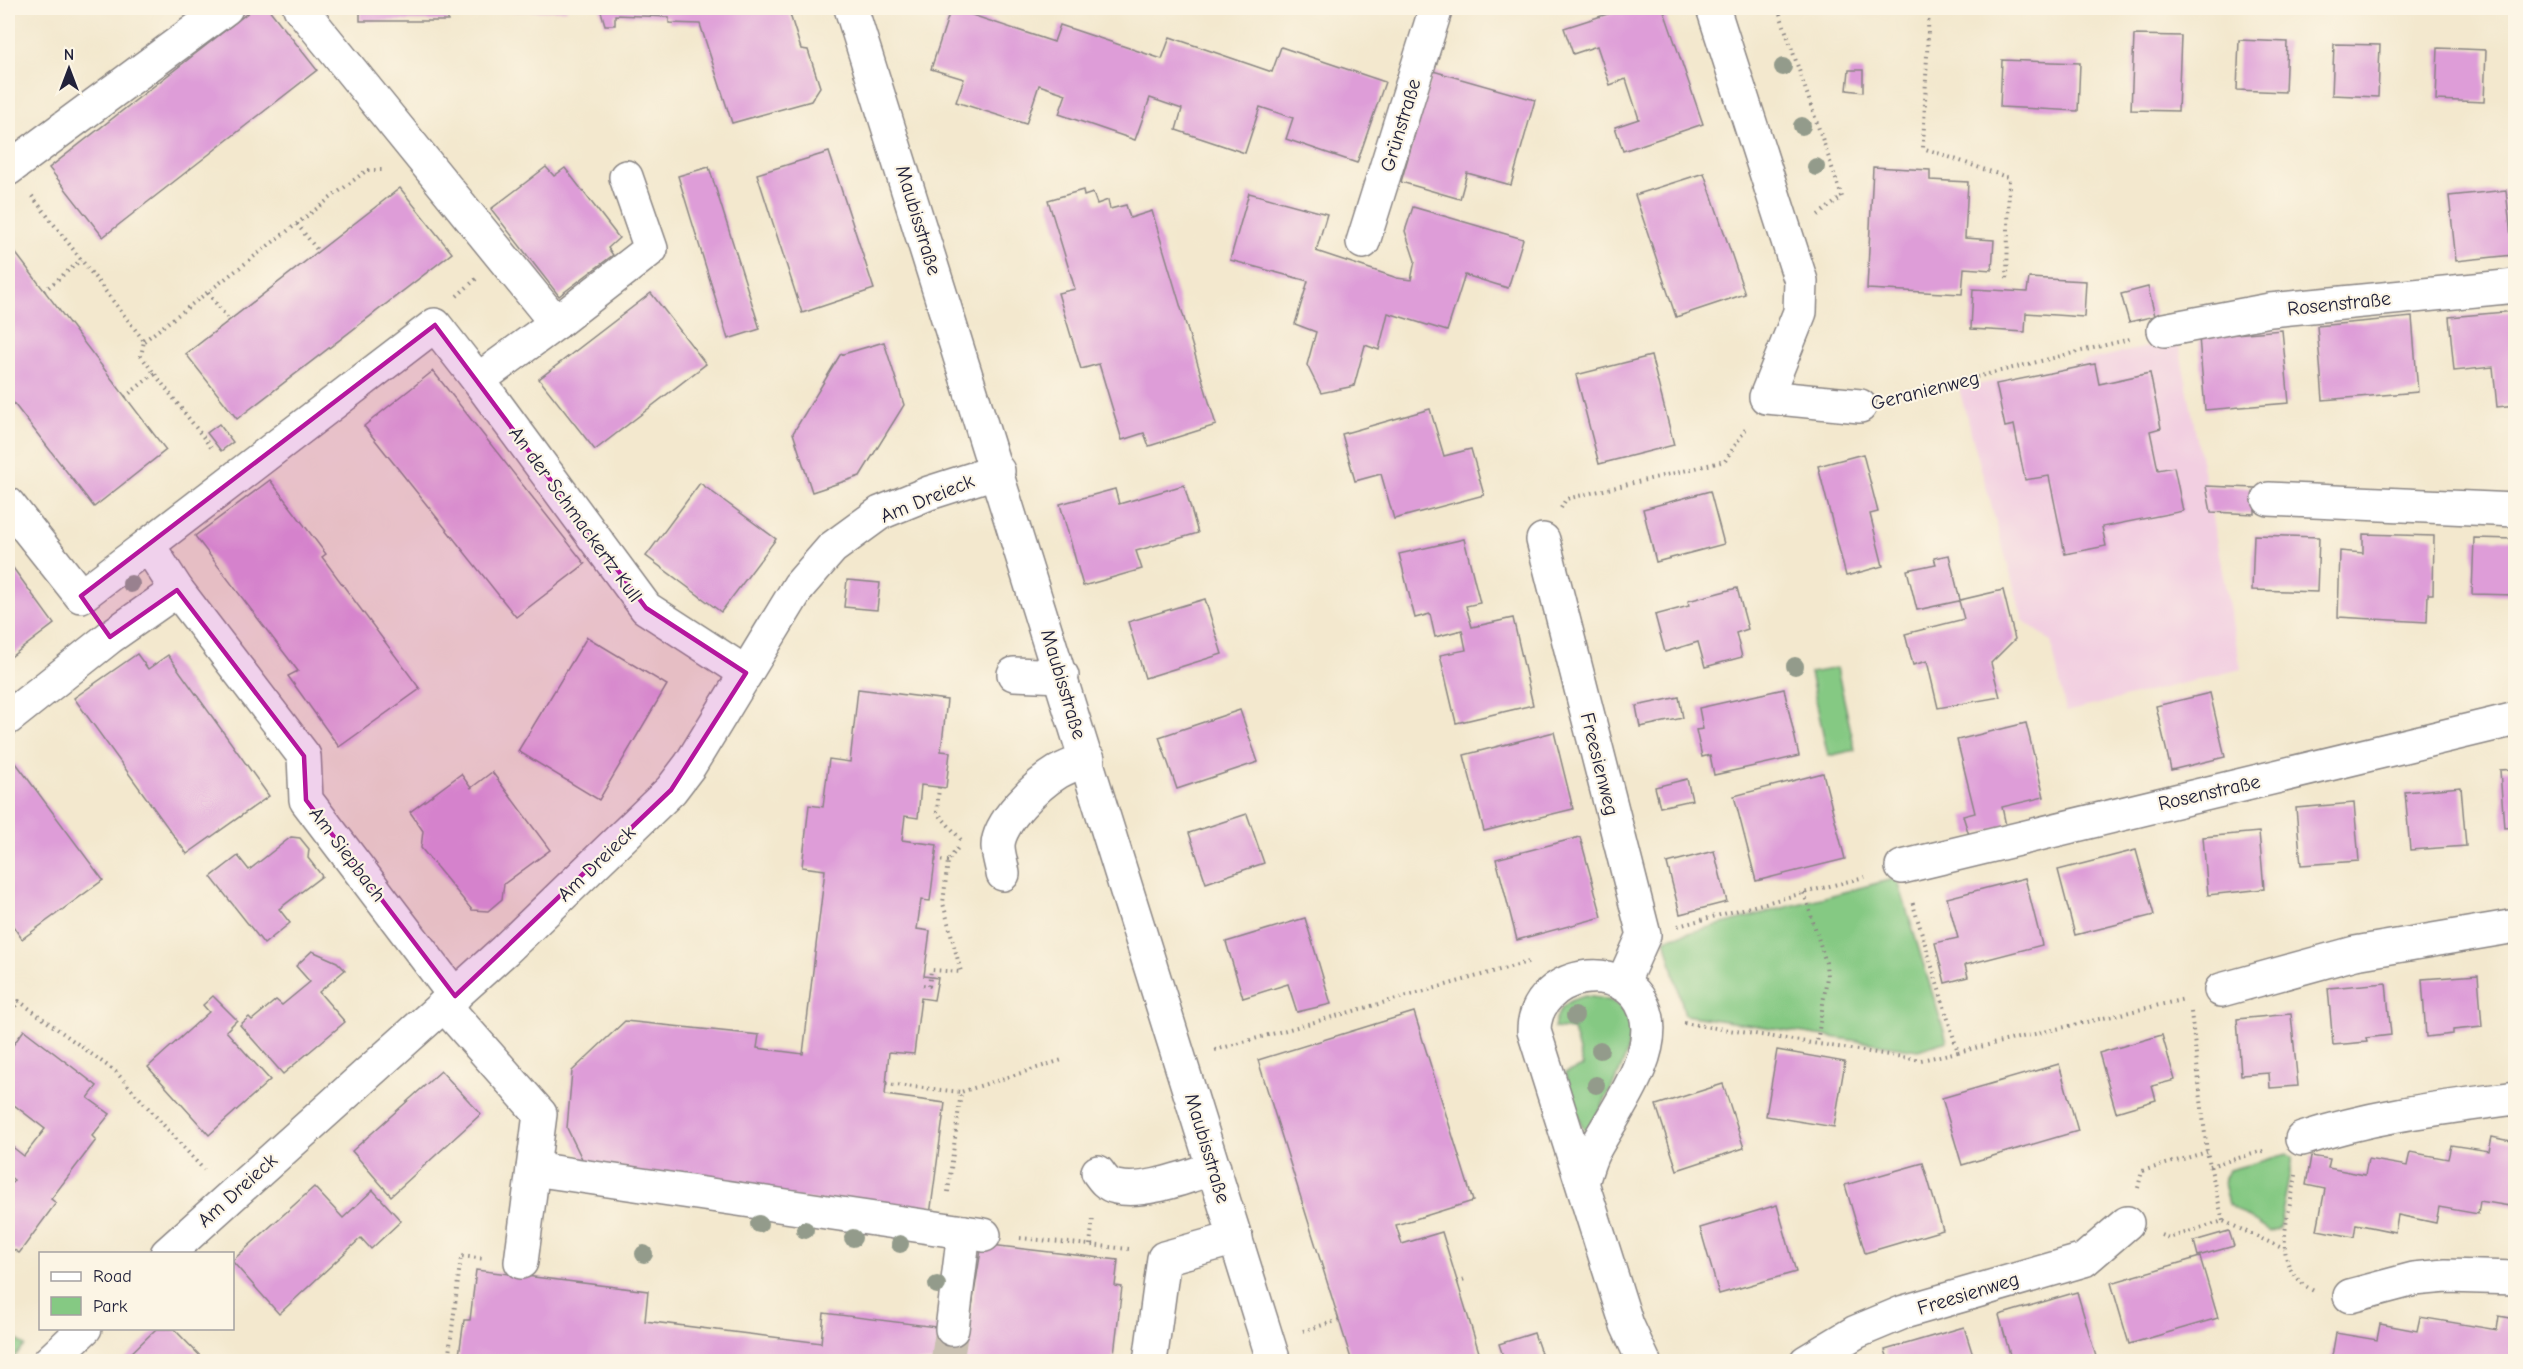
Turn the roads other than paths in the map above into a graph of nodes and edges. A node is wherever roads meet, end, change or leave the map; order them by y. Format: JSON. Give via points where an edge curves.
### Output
{"nodes":[{"id":1,"x":226,"y":8,"type":"edge"},
{"id":2,"x":300,"y":8,"type":"edge"},
{"id":3,"x":851,"y":8,"type":"edge"},
{"id":4,"x":1436,"y":8,"type":"edge"},
{"id":5,"x":1713,"y":8,"type":"edge"},
{"id":6,"x":9,"y":168,"type":"edge"},
{"id":7,"x":626,"y":177,"type":"dead end"},
{"id":8,"x":1363,"y":242,"type":"dead end"},
{"id":9,"x":2516,"y":286,"type":"edge"},
{"id":10,"x":556,"y":323,"type":"junction"},
{"id":11,"x":2164,"y":330,"type":"road end"},
{"id":12,"x":478,"y":381,"type":"junction"},
{"id":13,"x":1860,"y":406,"type":"road end"},
{"id":14,"x":998,"y":471,"type":"junction"},
{"id":15,"x":2269,"y":499,"type":"dead end"},
{"id":16,"x":8,"y":504,"type":"edge"},
{"id":17,"x":2516,"y":510,"type":"edge"},
{"id":18,"x":1543,"y":540,"type":"road end"},
{"id":19,"x":148,"y":545,"type":"junction"},
{"id":20,"x":177,"y":590,"type":"junction"},
{"id":21,"x":81,"y":596,"type":"junction"},
{"id":22,"x":110,"y":637,"type":"junction"},
{"id":23,"x":746,"y":673,"type":"junction"},
{"id":24,"x":1014,"y":674,"type":"dead end"},
{"id":25,"x":1062,"y":676,"type":"junction"},
{"id":26,"x":8,"y":718,"type":"edge"},
{"id":27,"x":2516,"y":719,"type":"edge"},
{"id":28,"x":1088,"y":759,"type":"junction"},
{"id":29,"x":1902,"y":867,"type":"road end"},
{"id":30,"x":1003,"y":874,"type":"dead end"},
{"id":31,"x":2516,"y":926,"type":"edge"},
{"id":32,"x":1622,"y":984,"type":"junction"},
{"id":33,"x":2221,"y":990,"type":"road end"},
{"id":34,"x":449,"y":1001,"type":"junction"},
{"id":35,"x":2516,"y":1098,"type":"edge"},
{"id":36,"x":2302,"y":1139,"type":"road end"},
{"id":37,"x":1214,"y":1168,"type":"junction"},
{"id":38,"x":533,"y":1169,"type":"junction"},
{"id":39,"x":1098,"y":1172,"type":"dead end"},
{"id":40,"x":1583,"y":1180,"type":"junction"},
{"id":41,"x":2127,"y":1223,"type":"road end"},
{"id":42,"x":1236,"y":1238,"type":"junction"},
{"id":43,"x":169,"y":1252,"type":"edge"},
{"id":44,"x":521,"y":1262,"type":"road end"},
{"id":45,"x":2516,"y":1278,"type":"edge"},
{"id":46,"x":2350,"y":1296,"type":"road end"},
{"id":47,"x":952,"y":1329,"type":"tunnel mouth"},
{"id":48,"x":84,"y":1330,"type":"edge"},
{"id":49,"x":49,"y":1362,"type":"edge"},
{"id":50,"x":1150,"y":1362,"type":"edge"},
{"id":51,"x":1274,"y":1362,"type":"edge"},
{"id":52,"x":1644,"y":1362,"type":"edge"},
{"id":53,"x":1806,"y":1362,"type":"edge"}],
"edges":[{"from":1,"to":6,"type":"street"},
{"from":2,"to":10,"type":"street"},
{"from":3,"to":14,"type":"street","name":"Maubisstraße"},
{"from":4,"to":8,"type":"street","name":"Grünstraße"},
{"from":5,"to":13,"type":"street","name":"Geranienweg","via":[[1801,281],[1800,312],[1766,397]]},
{"from":7,"to":10,"type":"street","via":[[651,249]]},
{"from":9,"to":11,"type":"street","name":"Rosenstraße","via":[[2270,310]]},
{"from":10,"to":12,"type":"street"},
{"from":12,"to":19,"type":"street","name":"An der Schmackertz Kull","via":[[435,325]]},
{"from":12,"to":23,"type":"street","name":"An der Schmackertz Kull","via":[[646,608]]},
{"from":14,"to":23,"type":"street","name":"Am Dreieck","via":[[880,513],[832,548],[799,586]]},
{"from":14,"to":25,"type":"street","name":"Maubisstraße"},
{"from":15,"to":17,"type":"street"},
{"from":16,"to":21,"type":"street"},
{"from":18,"to":32,"type":"street","name":"Freesienweg","via":[[1644,935]]},
{"from":19,"to":20,"type":"street","name":"Am Siepbach"},
{"from":19,"to":21,"type":"street"},
{"from":20,"to":22,"type":"street"},
{"from":20,"to":34,"type":"street","name":"Am Siepbach","via":[[304,756],[306,800]]},
{"from":21,"to":22,"type":"street"},
{"from":22,"to":26,"type":"street"},
{"from":23,"to":34,"type":"street","name":"Am Dreieck","via":[[671,790]]},
{"from":24,"to":25,"type":"street"},
{"from":25,"to":28,"type":"street","name":"Maubisstraße"},
{"from":27,"to":29,"type":"street","name":"Rosenstraße"},
{"from":28,"to":30,"type":"street","via":[[1059,772],[1032,791],[1013,815],[998,845]]},
{"from":28,"to":37,"type":"street","name":"Maubisstraße"},
{"from":31,"to":33,"type":"street","via":[[2355,953]]},
{"from":32,"to":40,"type":"street","via":[[1636,996],[1646,1013],[1645,1051],[1593,1152]]},
{"from":32,"to":40,"type":"street","via":[[1594,975],[1568,981],[1548,996],[1534,1023]]},
{"from":34,"to":38,"type":"street","name":"Am Siepbach","via":[[540,1114]]},
{"from":34,"to":43,"type":"street","name":"Am Dreieck"},
{"from":35,"to":36,"type":"street","via":[[2389,1115]]},
{"from":37,"to":39,"type":"street","via":[[1134,1188],[1115,1187]]},
{"from":37,"to":42,"type":"street","name":"Maubisstraße"},
{"from":38,"to":44,"type":"street"},
{"from":38,"to":47,"type":"street","via":[[963,1232]]},
{"from":40,"to":52,"type":"street","via":[[1627,1325]]},
{"from":41,"to":53,"type":"street","name":"Freesienweg","via":[[2084,1260],[1904,1312],[1856,1332]]},
{"from":42,"to":50,"type":"street","via":[[1164,1258]]},
{"from":42,"to":51,"type":"street","name":"Maubisstraße"},
{"from":45,"to":46,"type":"street","via":[[2414,1279]]},
{"from":48,"to":49,"type":"street"}]}
